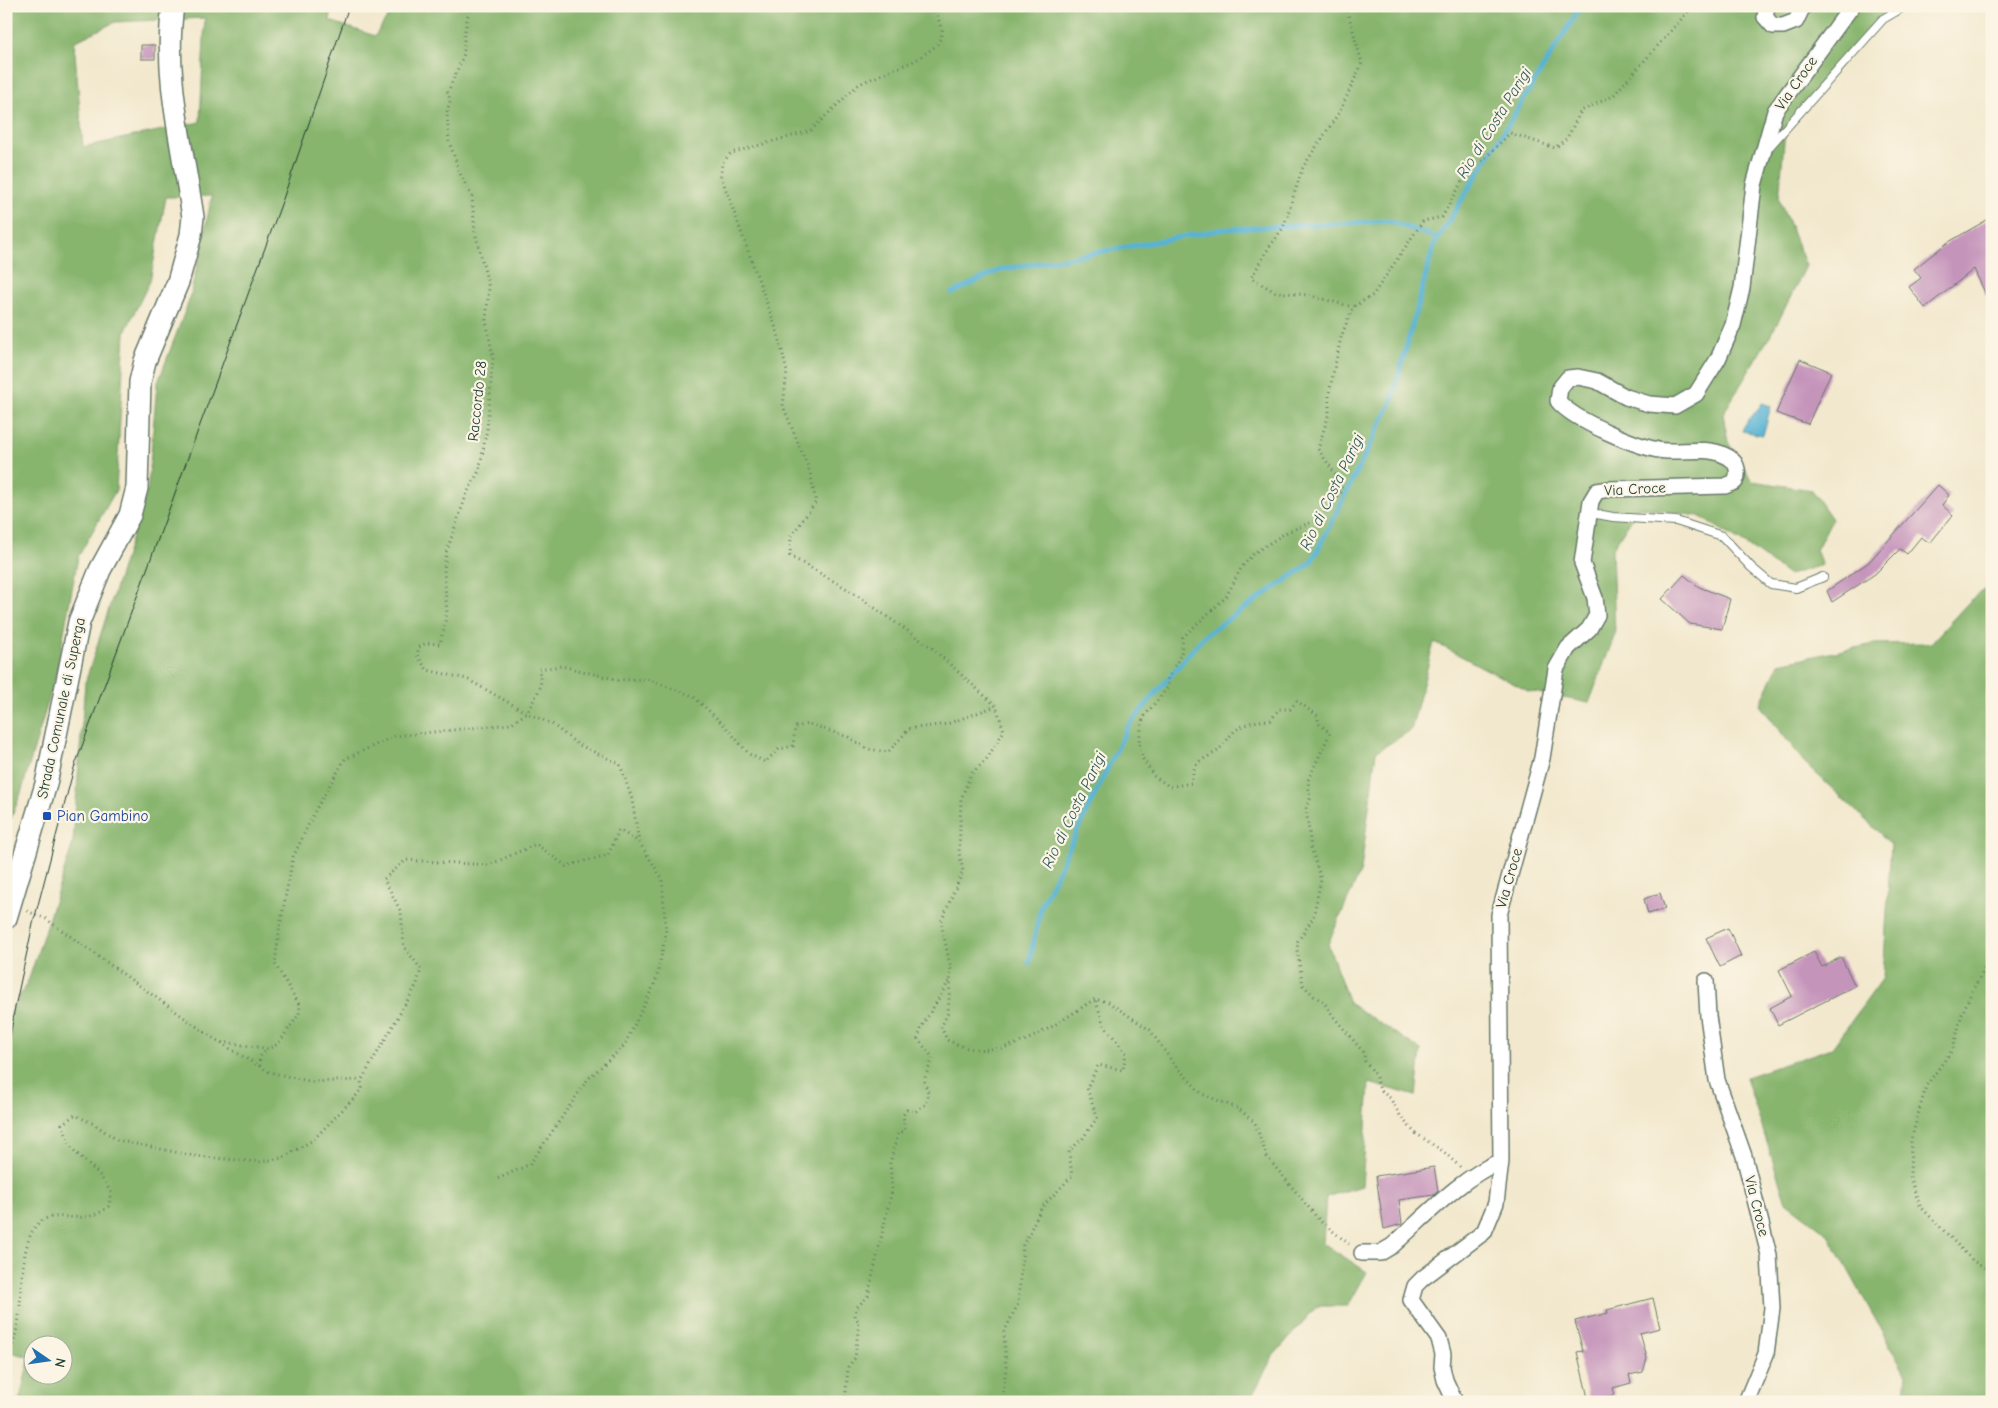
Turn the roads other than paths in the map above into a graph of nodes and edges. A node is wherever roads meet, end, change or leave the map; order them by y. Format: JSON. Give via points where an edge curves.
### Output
{"nodes":[{"id":1,"x":173,"y":6,"type":"edge"},
{"id":2,"x":1767,"y":6,"type":"edge"},
{"id":3,"x":1803,"y":6,"type":"edge"},
{"id":4,"x":1852,"y":6,"type":"edge"},
{"id":5,"x":1906,"y":6,"type":"edge"},
{"id":6,"x":1763,"y":153,"type":"junction"},
{"id":7,"x":1591,"y":513,"type":"junction"},
{"id":8,"x":1822,"y":577,"type":"dead end"},
{"id":9,"x":8,"y":912,"type":"edge"},
{"id":10,"x":1706,"y":981,"type":"dead end"},
{"id":11,"x":1500,"y":1161,"type":"junction"},
{"id":12,"x":1362,"y":1253,"type":"road end"},
{"id":13,"x":1455,"y":1402,"type":"edge"},
{"id":14,"x":1746,"y":1402,"type":"edge"}],
"edges":[{"from":1,"to":9,"type":"street","name":"Strada Comunale di Superga","via":[[170,65],[193,217],[191,235],[178,282],[144,361],[140,382],[137,488],[130,515],[100,570],[79,622],[46,784]]},
{"from":2,"to":3,"type":"street","via":[[1765,17],[1773,26],[1796,21]]},
{"from":4,"to":6,"type":"street","name":"Via Croce","via":[[1775,111]]},
{"from":5,"to":6,"type":"lane","via":[[1883,19]]},
{"from":6,"to":7,"type":"street","name":"Via Croce","via":[[1754,185],[1742,288],[1733,325],[1718,359],[1696,394],[1675,406],[1649,404],[1626,397],[1597,381],[1578,377],[1568,378],[1560,388],[1558,401],[1564,409],[1637,445],[1666,451],[1710,451],[1726,455],[1737,466],[1739,474],[1735,482],[1725,486],[1597,491],[1591,501]]},
{"from":7,"to":8,"type":"lane","via":[[1676,521],[1722,536],[1771,584],[1796,588]]},
{"from":7,"to":11,"type":"street","name":"Via Croce","via":[[1582,563],[1595,598],[1596,615],[1589,629],[1568,648],[1556,669],[1542,758],[1499,915]]},
{"from":10,"to":14,"type":"street","name":"Via Croce","via":[[1717,1080],[1744,1156],[1769,1255],[1772,1308],[1766,1354]]},
{"from":11,"to":12,"type":"street","via":[[1487,1166],[1466,1182],[1392,1246],[1380,1254]]},
{"from":11,"to":13,"type":"street","name":"Via Croce","via":[[1496,1203],[1484,1232],[1423,1278],[1412,1292],[1411,1300],[1439,1339],[1445,1380]]}]}
